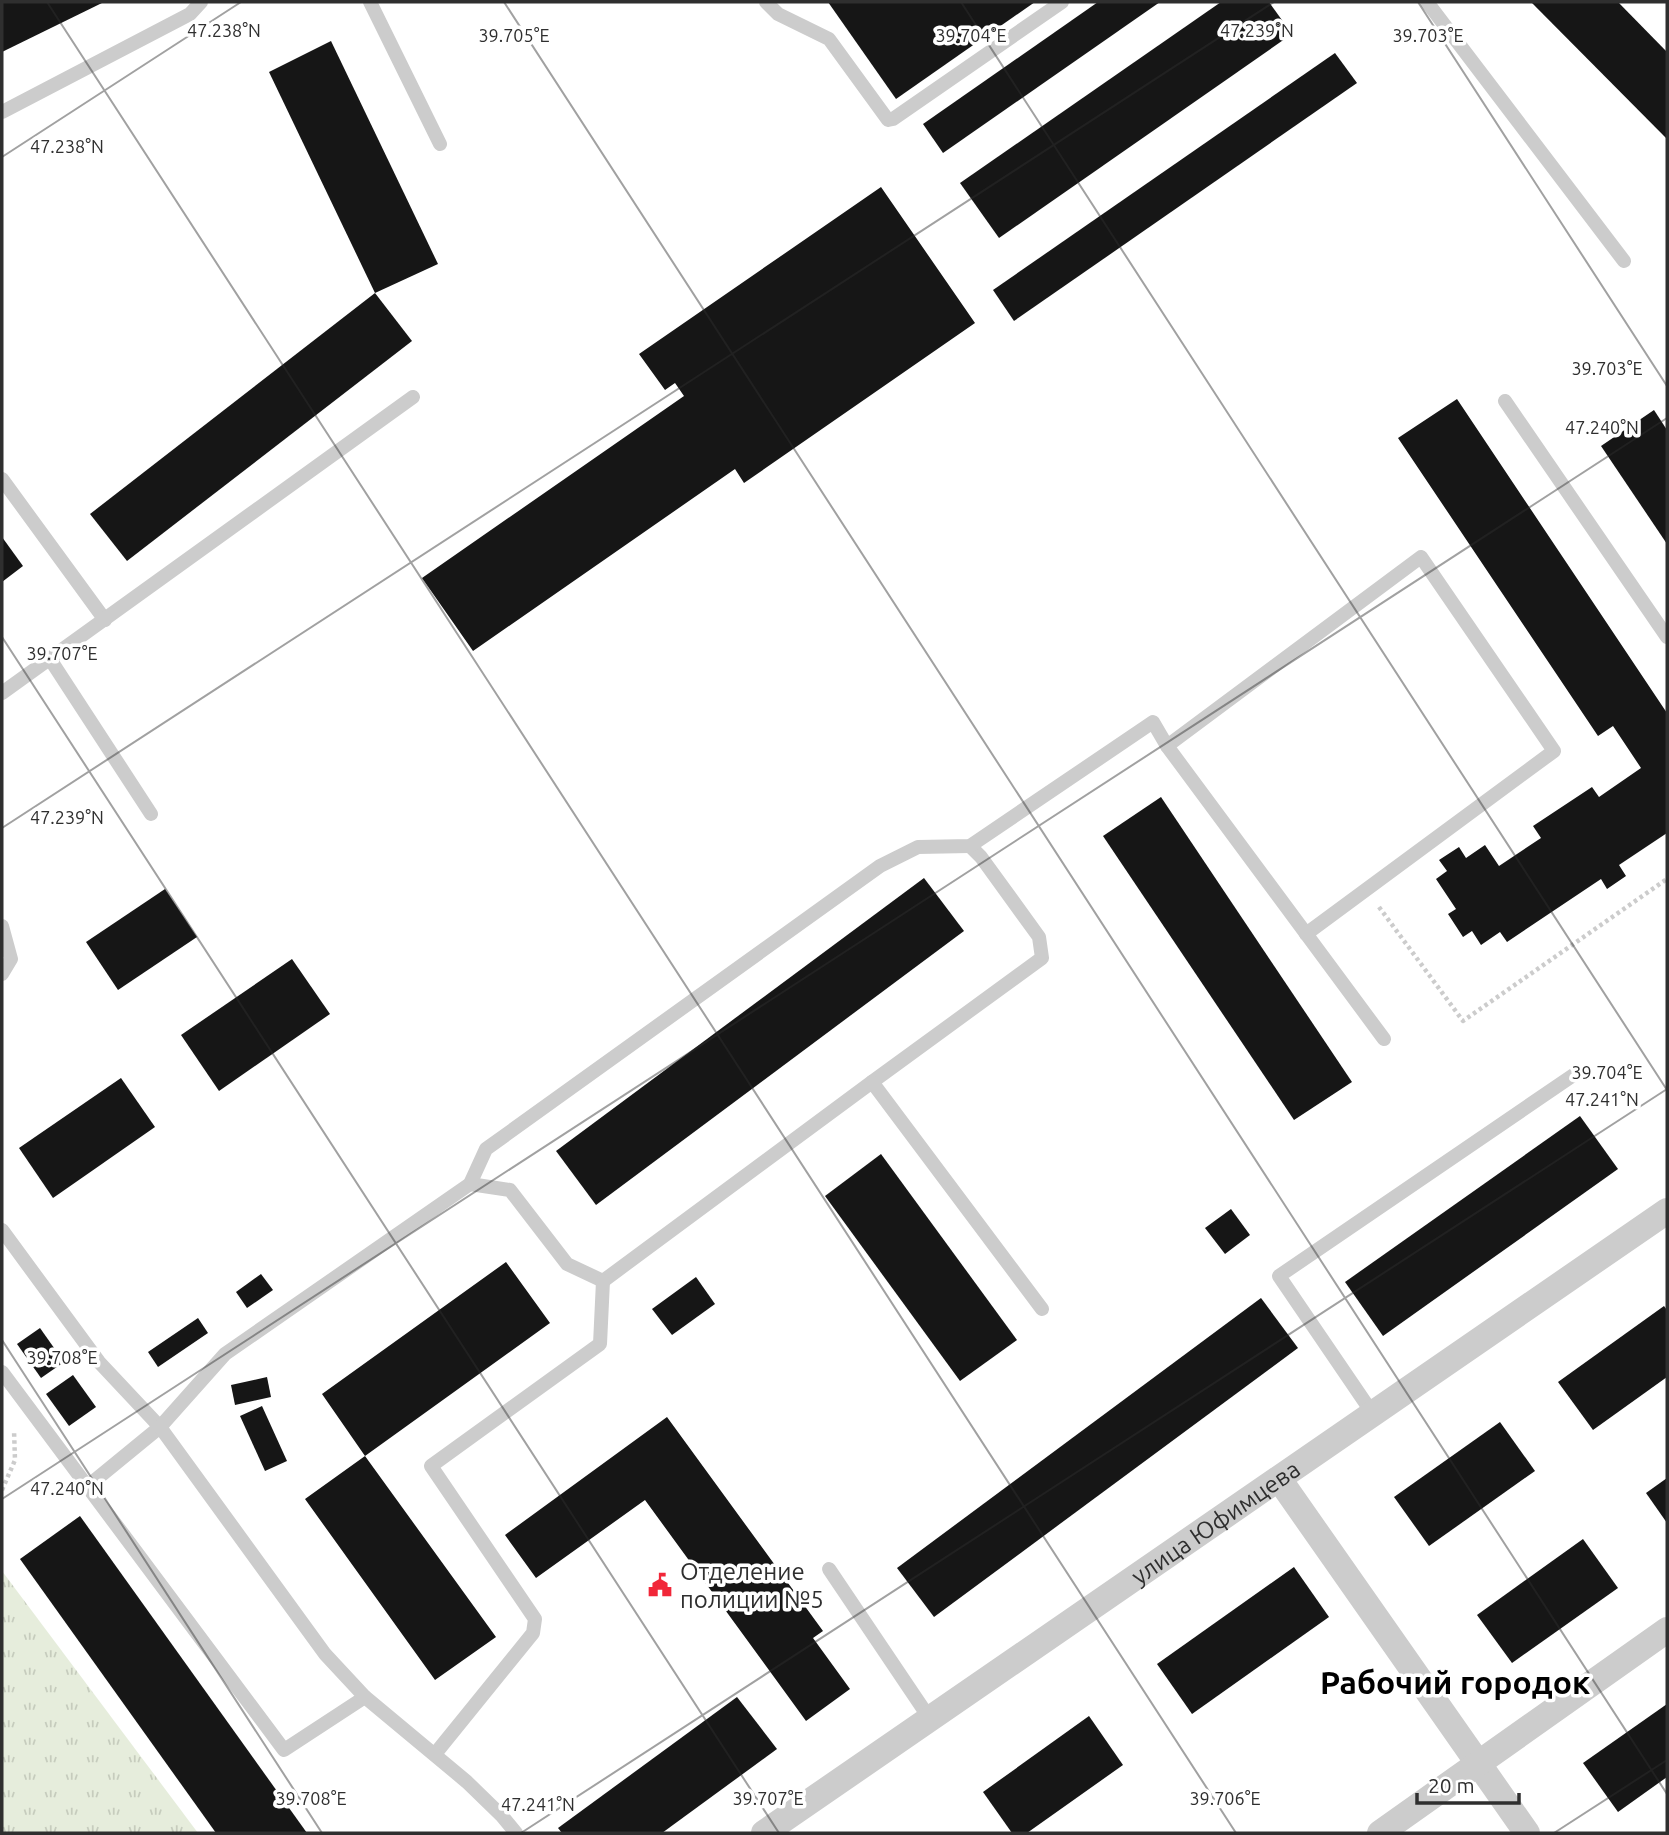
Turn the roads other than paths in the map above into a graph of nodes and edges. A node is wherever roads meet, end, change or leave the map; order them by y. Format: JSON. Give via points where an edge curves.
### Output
{"nodes":[{"id":1,"x":201,"y":2,"type":"edge"},
{"id":2,"x":370,"y":2,"type":"edge"},
{"id":3,"x":766,"y":2,"type":"edge"},
{"id":4,"x":1062,"y":2,"type":"edge"},
{"id":5,"x":1427,"y":2,"type":"edge"},
{"id":6,"x":2,"y":112,"type":"edge"},
{"id":7,"x":440,"y":144,"type":"dead end"},
{"id":8,"x":1624,"y":261,"type":"dead end"},
{"id":9,"x":413,"y":397,"type":"dead end"},
{"id":10,"x":1505,"y":401,"type":"dead end"},
{"id":11,"x":2,"y":479,"type":"edge"},
{"id":12,"x":105,"y":620,"type":"junction"},
{"id":13,"x":1667,"y":637,"type":"edge"},
{"id":14,"x":50,"y":659,"type":"junction"},
{"id":15,"x":2,"y":693,"type":"edge"},
{"id":16,"x":1167,"y":746,"type":"junction"},
{"id":17,"x":151,"y":814,"type":"dead end"},
{"id":18,"x":970,"y":846,"type":"junction"},
{"id":19,"x":2,"y":926,"type":"edge"},
{"id":20,"x":1306,"y":934,"type":"junction"},
{"id":21,"x":2,"y":974,"type":"edge"},
{"id":22,"x":1384,"y":1039,"type":"dead end"},
{"id":23,"x":1575,"y":1074,"type":"dead end"},
{"id":24,"x":872,"y":1082,"type":"junction"},
{"id":25,"x":470,"y":1184,"type":"junction"},
{"id":26,"x":1667,"y":1211,"type":"edge"},
{"id":27,"x":2,"y":1230,"type":"edge"},
{"id":28,"x":604,"y":1281,"type":"junction"},
{"id":29,"x":1042,"y":1309,"type":"dead end"},
{"id":30,"x":2,"y":1372,"type":"edge"},
{"id":31,"x":1373,"y":1414,"type":"junction"},
{"id":32,"x":160,"y":1427,"type":"junction"},
{"id":33,"x":1279,"y":1479,"type":"junction"},
{"id":34,"x":88,"y":1486,"type":"junction"},
{"id":35,"x":829,"y":1570,"type":"dead end"},
{"id":36,"x":1667,"y":1629,"type":"edge"},
{"id":37,"x":365,"y":1697,"type":"junction"},
{"id":38,"x":930,"y":1719,"type":"junction"},
{"id":39,"x":435,"y":1754,"type":"junction"},
{"id":40,"x":1477,"y":1764,"type":"junction"},
{"id":41,"x":516,"y":1833,"type":"edge"},
{"id":42,"x":764,"y":1833,"type":"edge"},
{"id":43,"x":1380,"y":1833,"type":"edge"},
{"id":44,"x":1527,"y":1833,"type":"edge"}],
"edges":[{"from":1,"to":6,"type":"lane","via":[[190,13]]},
{"from":2,"to":7,"type":"lane"},
{"from":3,"to":4,"type":"lane","via":[[778,14],[829,39],[888,120]]},
{"from":5,"to":8,"type":"lane"},
{"from":9,"to":12,"type":"lane"},
{"from":10,"to":13,"type":"lane"},
{"from":11,"to":12,"type":"lane"},
{"from":12,"to":14,"type":"lane"},
{"from":14,"to":15,"type":"lane"},
{"from":14,"to":17,"type":"lane"},
{"from":16,"to":18,"type":"lane","via":[[1153,722]]},
{"from":16,"to":20,"type":"lane"},
{"from":16,"to":20,"type":"lane","via":[[1421,556],[1554,751]]},
{"from":18,"to":24,"type":"lane","via":[[1039,937],[1042,958]]},
{"from":18,"to":25,"type":"lane","via":[[918,847],[880,866],[486,1149]]},
{"from":19,"to":21,"type":"lane","via":[[11,959]]},
{"from":20,"to":22,"type":"lane"},
{"from":23,"to":31,"type":"lane","via":[[1279,1276]]},
{"from":24,"to":28,"type":"lane"},
{"from":24,"to":29,"type":"lane"},
{"from":25,"to":28,"type":"lane","via":[[510,1190],[567,1264]]},
{"from":25,"to":32,"type":"lane","via":[[225,1354]]},
{"from":26,"to":31,"type":"street","name":"улица Юфимцева"},
{"from":27,"to":32,"type":"lane","via":[[99,1362]]},
{"from":28,"to":39,"type":"lane","via":[[600,1344],[431,1466],[535,1619],[533,1633]]},
{"from":30,"to":34,"type":"lane"},
{"from":31,"to":33,"type":"street","name":"улица Юфимцева"},
{"from":32,"to":34,"type":"lane"},
{"from":32,"to":37,"type":"lane","via":[[325,1654]]},
{"from":33,"to":38,"type":"street","name":"улица Юфимцева"},
{"from":33,"to":40,"type":"street"},
{"from":34,"to":37,"type":"lane","via":[[284,1750]]},
{"from":35,"to":38,"type":"lane"},
{"from":36,"to":40,"type":"street"},
{"from":37,"to":39,"type":"lane"},
{"from":38,"to":42,"type":"street","name":"улица Юфимцева"},
{"from":39,"to":41,"type":"lane"},
{"from":40,"to":43,"type":"street"},
{"from":40,"to":44,"type":"street"}]}
